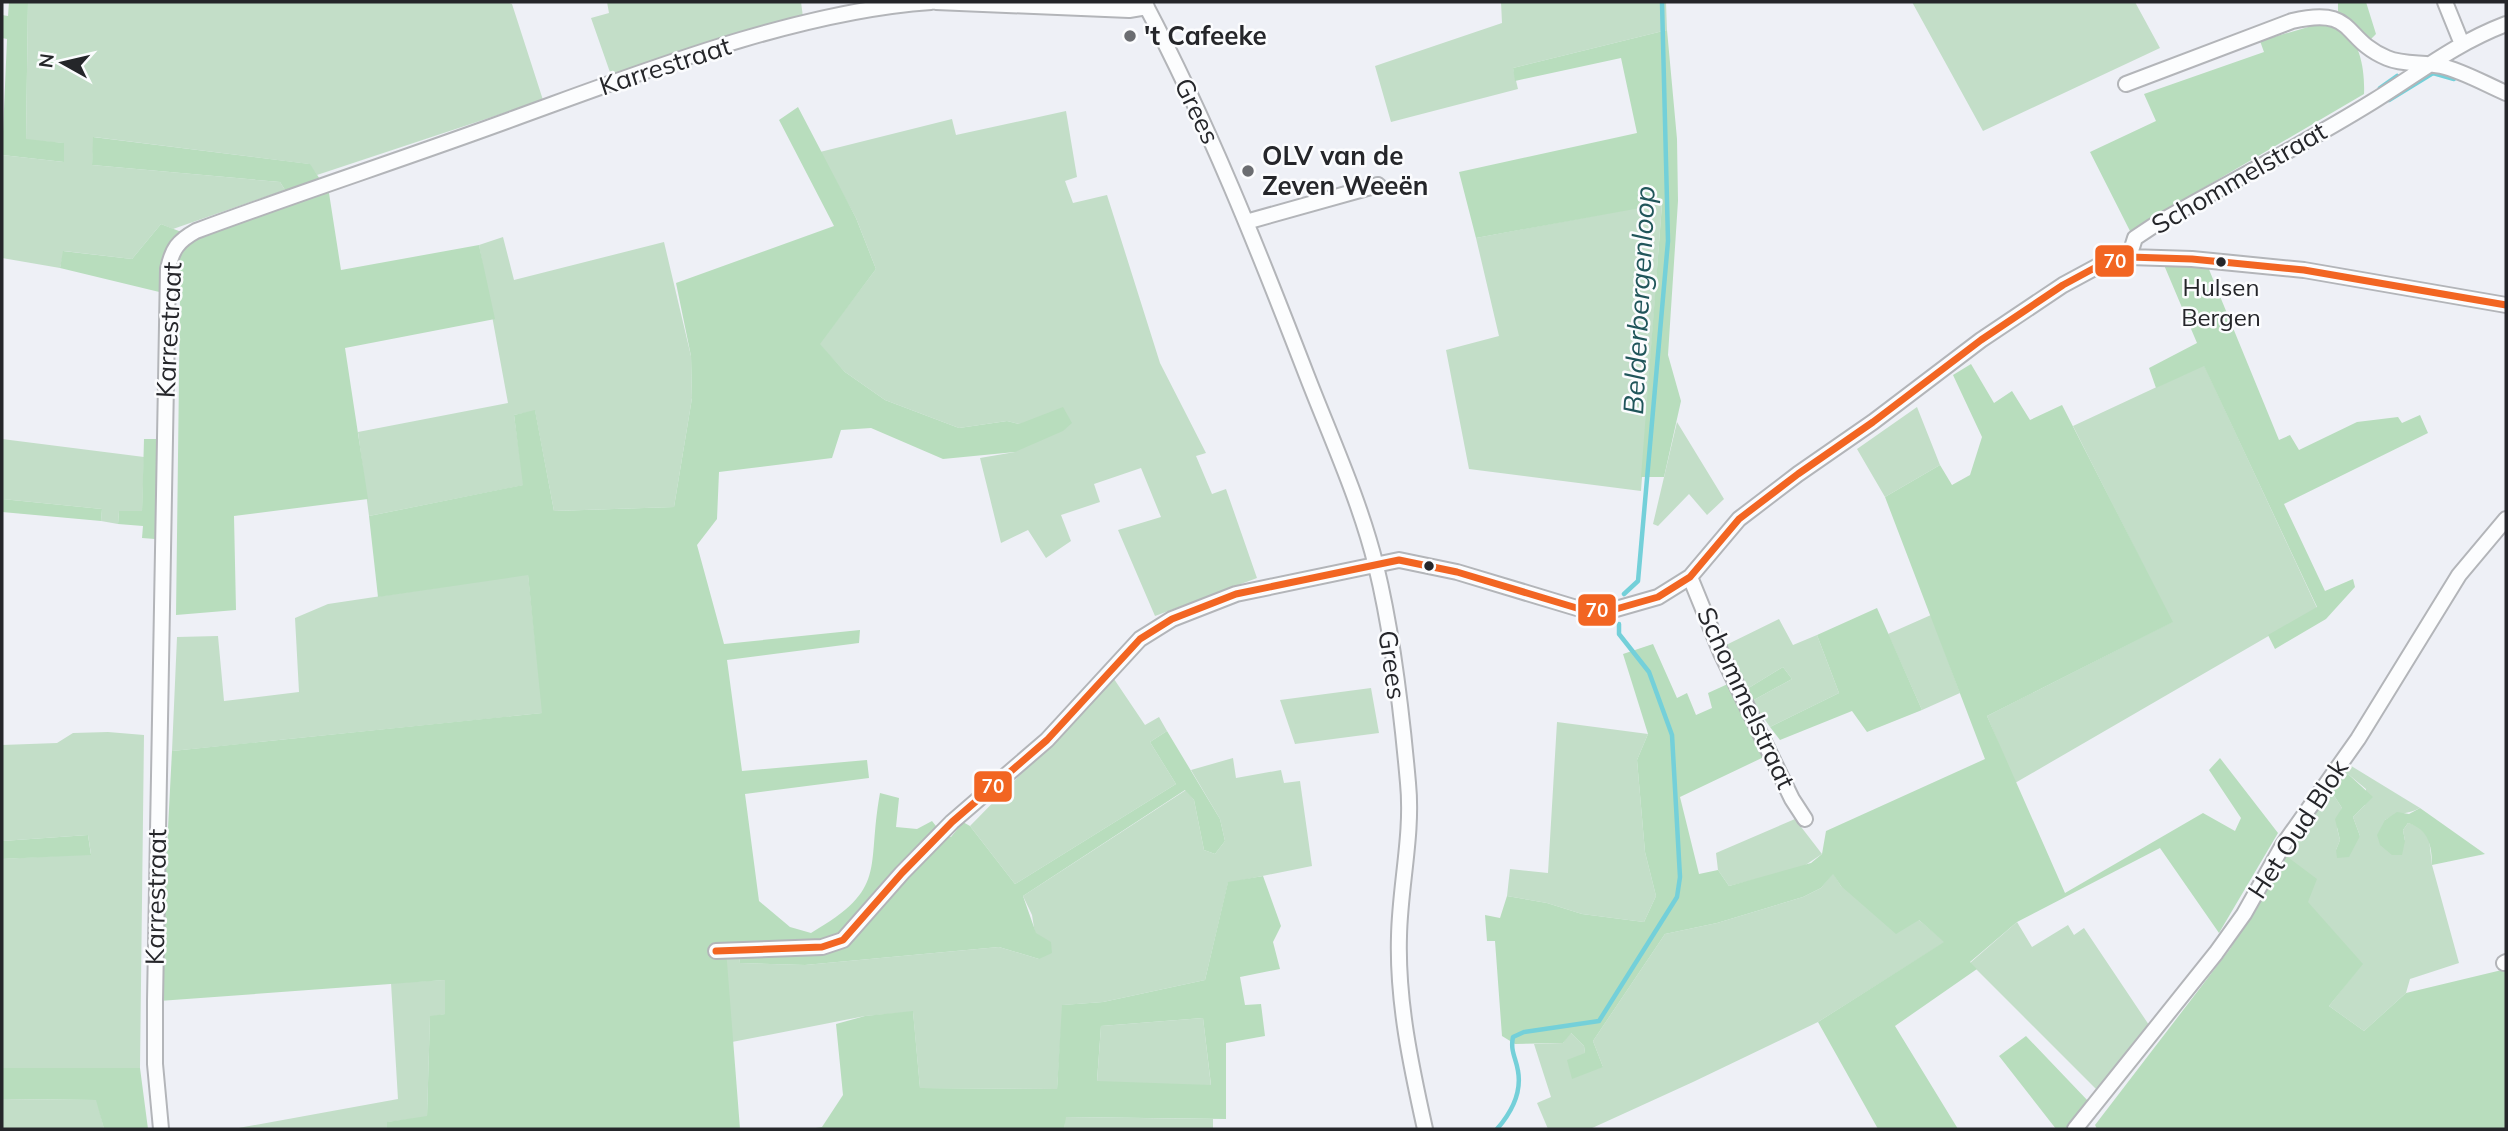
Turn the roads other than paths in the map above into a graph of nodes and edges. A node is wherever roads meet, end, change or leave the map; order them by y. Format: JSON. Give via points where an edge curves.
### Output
{"nodes":[{"id":1,"x":934,"y":2,"type":"edge"},
{"id":2,"x":2445,"y":2,"type":"edge"},
{"id":3,"x":1145,"y":4,"type":"edge"},
{"id":4,"x":1085,"y":5,"type":"edge"},
{"id":5,"x":2506,"y":24,"type":"edge"},
{"id":6,"x":2462,"y":44,"type":"junction"},
{"id":7,"x":2427,"y":63,"type":"junction"},
{"id":8,"x":2126,"y":83,"type":"dead end"},
{"id":9,"x":2506,"y":93,"type":"edge"},
{"id":10,"x":1378,"y":185,"type":"dead end"},
{"id":11,"x":1247,"y":222,"type":"junction"},
{"id":12,"x":2129,"y":257,"type":"junction"},
{"id":13,"x":2506,"y":304,"type":"edge"},
{"id":14,"x":2506,"y":519,"type":"edge"},
{"id":15,"x":1376,"y":564,"type":"junction"},
{"id":16,"x":1690,"y":577,"type":"junction"},
{"id":17,"x":1805,"y":819,"type":"dead end"},
{"id":18,"x":716,"y":951,"type":"dead end"},
{"id":19,"x":162,"y":1129,"type":"edge"},
{"id":20,"x":1425,"y":1129,"type":"edge"},
{"id":21,"x":2074,"y":1129,"type":"edge"}],
"edges":[{"from":1,"to":4,"type":"street","name":"Karrestraat"},
{"from":1,"to":19,"type":"street","name":"Karrestraat","via":[[882,6],[760,36],[595,89],[195,231],[171,252],[155,1001]]},
{"from":2,"to":6,"type":"street"},
{"from":3,"to":4,"type":"street","name":"Karrestraat","via":[[1129,10]]},
{"from":3,"to":11,"type":"street","name":"Grees","via":[[1215,145]]},
{"from":5,"to":6,"type":"street","name":"Schommelstraat"},
{"from":6,"to":7,"type":"street","name":"Schommelstraat"},
{"from":7,"to":8,"type":"street","via":[[2388,58],[2343,22],[2318,15]]},
{"from":7,"to":9,"type":"street","via":[[2453,69]]},
{"from":7,"to":12,"type":"street","name":"Schommelstraat","via":[[2371,102],[2152,226],[2136,239]]},
{"from":10,"to":11,"type":"street"},
{"from":11,"to":15,"type":"street","name":"Grees"},
{"from":12,"to":13,"type":"street","via":[[2192,258],[2304,270]]},
{"from":12,"to":16,"type":"street","name":"Schommelstraat","via":[[2100,265],[2063,285],[1981,340],[1739,519]]},
{"from":14,"to":21,"type":"street","name":"Het Oud Blok","via":[[2459,575],[2411,647],[2357,739],[2283,845],[2230,933]]},
{"from":15,"to":16,"type":"street","name":"Schommelstraat","via":[[1413,561],[1580,609],[1609,611],[1658,597]]},
{"from":15,"to":18,"type":"street","name":"Schommelstraat","via":[[1236,594],[1157,627],[1134,645],[1047,740],[927,847],[843,940],[822,947]]},
{"from":15,"to":20,"type":"street","name":"Grees","via":[[1408,785],[1399,968]]},
{"from":16,"to":17,"type":"street","name":"Schommelstraat","via":[[1721,653]]}]}
